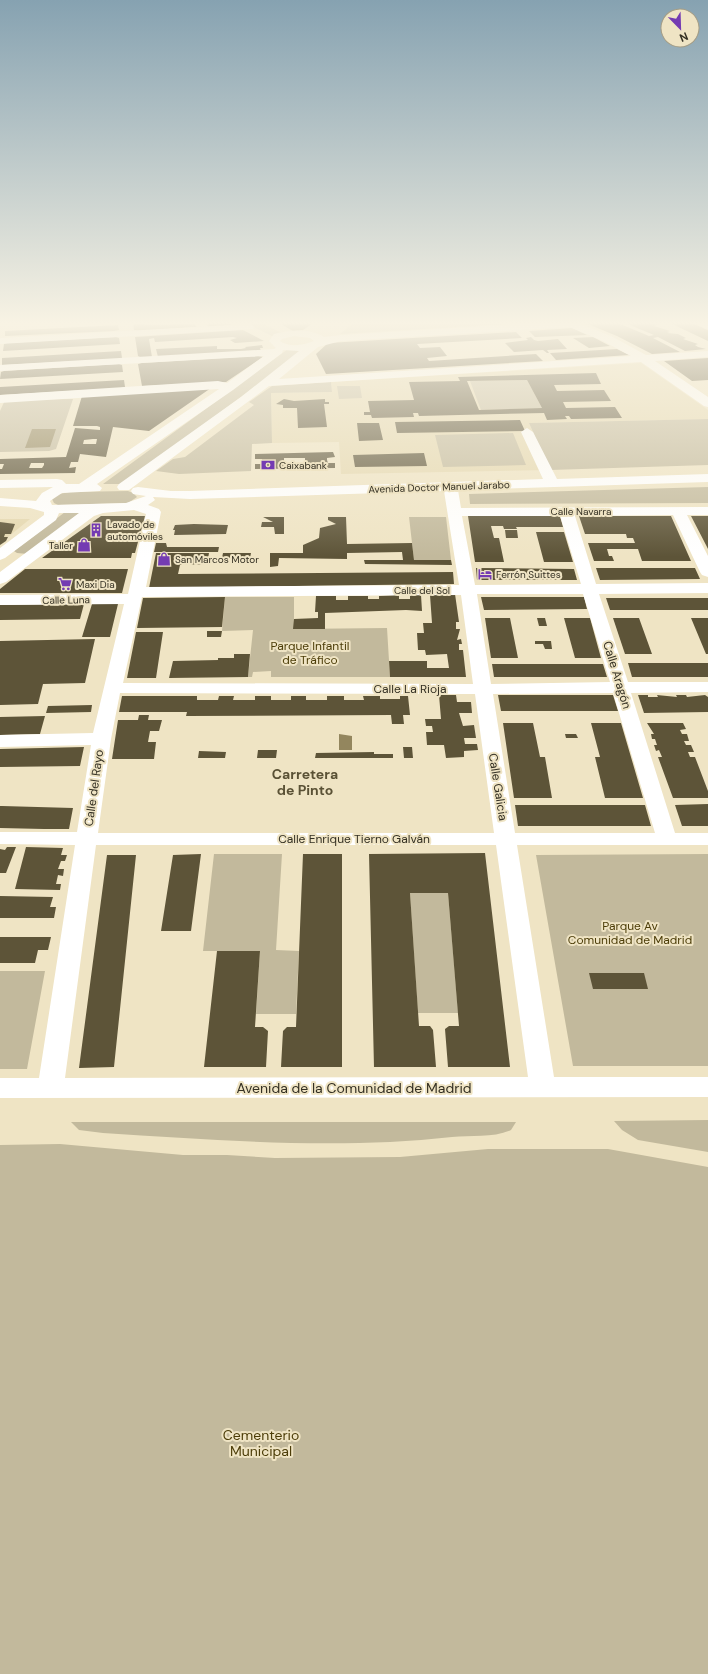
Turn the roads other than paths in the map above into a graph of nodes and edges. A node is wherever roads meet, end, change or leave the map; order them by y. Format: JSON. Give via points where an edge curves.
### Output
{"nodes":[{"id":1,"x":209,"y":401,"type":"edge"},
{"id":2,"x":242,"y":401,"type":"edge"},
{"id":3,"x":527,"y":432,"type":"dead end"},
{"id":4,"x":708,"y":478,"type":"edge"},
{"id":5,"x":552,"y":483,"type":"junction"},
{"id":6,"x":0,"y":484,"type":"edge"},
{"id":7,"x":124,"y":487,"type":"junction"},
{"id":8,"x":450,"y":487,"type":"junction"},
{"id":9,"x":82,"y":488,"type":"junction"},
{"id":10,"x":57,"y":491,"type":"junction"},
{"id":11,"x":138,"y":499,"type":"junction"},
{"id":12,"x":2,"y":502,"type":"edge"},
{"id":13,"x":49,"y":508,"type":"junction"},
{"id":14,"x":101,"y":509,"type":"junction"},
{"id":15,"x":566,"y":511,"type":"junction"},
{"id":16,"x":678,"y":511,"type":"junction"},
{"id":17,"x":708,"y":511,"type":"edge"},
{"id":18,"x":454,"y":512,"type":"junction"},
{"id":19,"x":0,"y":555,"type":"edge"},
{"id":20,"x":0,"y":558,"type":"edge"},
{"id":21,"x":25,"y":560,"type":"junction"},
{"id":22,"x":708,"y":572,"type":"edge"},
{"id":23,"x":0,"y":579,"type":"edge"},
{"id":24,"x":591,"y":588,"type":"junction"},
{"id":25,"x":708,"y":588,"type":"edge"},
{"id":26,"x":468,"y":590,"type":"junction"},
{"id":27,"x":135,"y":596,"type":"junction"},
{"id":28,"x":0,"y":600,"type":"edge"},
{"id":29,"x":708,"y":687,"type":"edge"},
{"id":30,"x":112,"y":688,"type":"junction"},
{"id":31,"x":621,"y":688,"type":"junction"},
{"id":32,"x":482,"y":689,"type":"junction"},
{"id":33,"x":101,"y":739,"type":"junction"},
{"id":34,"x":0,"y":741,"type":"edge"},
{"id":35,"x":0,"y":838,"type":"edge"},
{"id":36,"x":506,"y":839,"type":"junction"},
{"id":37,"x":667,"y":839,"type":"junction"},
{"id":38,"x":708,"y":839,"type":"edge"},
{"id":39,"x":86,"y":840,"type":"junction"},
{"id":40,"x":708,"y":1087,"type":"edge"},
{"id":41,"x":0,"y":1088,"type":"edge"},
{"id":42,"x":51,"y":1088,"type":"junction"},
{"id":43,"x":542,"y":1088,"type":"junction"}],
"edges":[{"from":1,"to":9,"type":"street"},
{"from":2,"to":7,"type":"street"},
{"from":3,"to":5,"type":"street"},
{"from":4,"to":5,"type":"street","name":"Avenida Doctor Manuel Jarabo"},
{"from":5,"to":8,"type":"street","name":"Avenida Doctor Manuel Jarabo"},
{"from":6,"to":10,"type":"street","via":[[57,483]]},
{"from":7,"to":9,"type":"street"},
{"from":7,"to":11,"type":"street"},
{"from":8,"to":11,"type":"street","name":"Avenida Doctor Manuel Jarabo","via":[[171,495]]},
{"from":8,"to":18,"type":"street","name":"Calle Galicia"},
{"from":9,"to":10,"type":"street"},
{"from":10,"to":12,"type":"street"},
{"from":10,"to":13,"type":"street","via":[[45,497],[43,501]]},
{"from":11,"to":14,"type":"street","name":"Avenida Doctor Manuel Jarabo","via":[[119,508]]},
{"from":11,"to":27,"type":"street","name":"Calle del Rayo","via":[[154,512]]},
{"from":12,"to":13,"type":"street"},
{"from":13,"to":14,"type":"street","name":"Avenida Doctor Manuel Jarabo"},
{"from":13,"to":19,"type":"street","via":[[52,517]]},
{"from":14,"to":21,"type":"street","via":[[89,514]]},
{"from":15,"to":16,"type":"street","name":"Calle Navarra"},
{"from":15,"to":18,"type":"street","name":"Calle Navarra"},
{"from":15,"to":24,"type":"street","name":"Calle Aragón"},
{"from":16,"to":17,"type":"street","name":"Calle Navarra"},
{"from":16,"to":22,"type":"street"},
{"from":18,"to":26,"type":"street","name":"Calle Galicia"},
{"from":20,"to":21,"type":"street"},
{"from":21,"to":23,"type":"street"},
{"from":24,"to":25,"type":"street","name":"Calle del Sol"},
{"from":24,"to":26,"type":"street","name":"Calle del Sol"},
{"from":24,"to":31,"type":"street","name":"Calle Aragón"},
{"from":26,"to":27,"type":"street","name":"Calle del Sol"},
{"from":26,"to":32,"type":"street","name":"Calle Galicia"},
{"from":27,"to":28,"type":"street","name":"Calle Luna"},
{"from":27,"to":30,"type":"street","name":"Calle del Rayo"},
{"from":29,"to":31,"type":"street","name":"Calle La Rioja"},
{"from":30,"to":32,"type":"street","name":"Calle La Rioja"},
{"from":30,"to":33,"type":"street","name":"Calle del Rayo"},
{"from":31,"to":32,"type":"street","name":"Calle La Rioja"},
{"from":31,"to":37,"type":"street","name":"Calle Aragón"},
{"from":32,"to":36,"type":"street","name":"Calle Galicia"},
{"from":33,"to":34,"type":"street"},
{"from":33,"to":39,"type":"street","name":"Calle del Rayo"},
{"from":35,"to":39,"type":"street","name":"Calle Enrique Tierno Galván"},
{"from":36,"to":37,"type":"street","name":"Calle Enrique Tierno Galván"},
{"from":36,"to":39,"type":"street","name":"Calle Enrique Tierno Galván"},
{"from":36,"to":43,"type":"street","name":"Calle Galicia"},
{"from":37,"to":38,"type":"street","name":"Calle Enrique Tierno Galván"},
{"from":39,"to":42,"type":"street","name":"Calle del Rayo"},
{"from":40,"to":43,"type":"street","name":"Avenida de la Comunidad de Madrid"},
{"from":41,"to":42,"type":"street","name":"Avenida de la Comunidad de Madrid"},
{"from":42,"to":43,"type":"street","name":"Avenida de la Comunidad de Madrid"}]}
